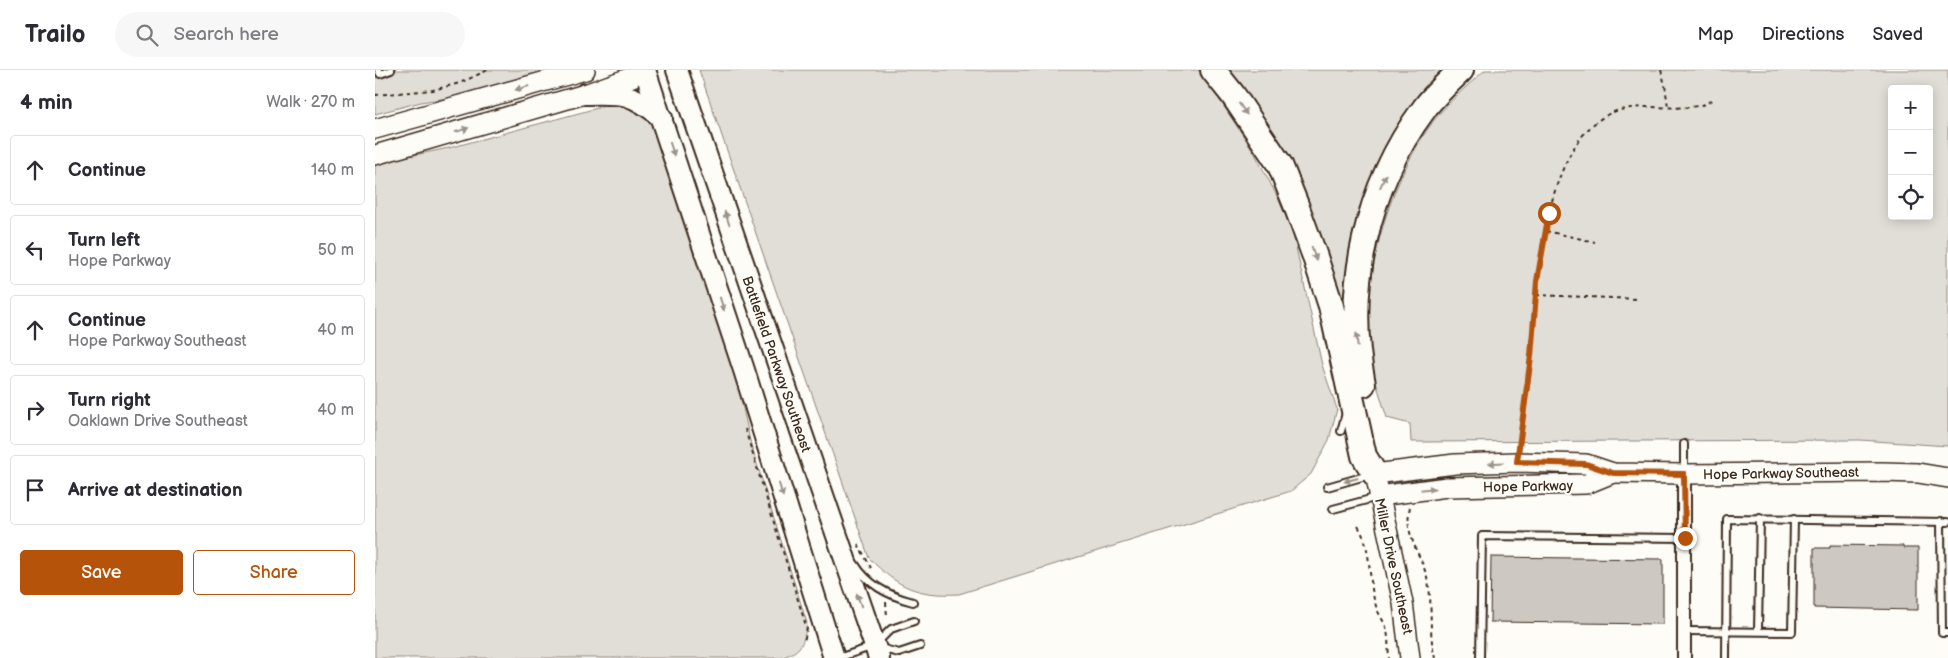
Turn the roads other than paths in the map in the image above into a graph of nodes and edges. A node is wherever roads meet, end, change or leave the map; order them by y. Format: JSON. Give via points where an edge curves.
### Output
{"nodes":[{"id":1,"x":391,"y":70,"type":"edge"},
{"id":2,"x":585,"y":70,"type":"edge"},
{"id":3,"x":637,"y":70,"type":"edge"},
{"id":4,"x":645,"y":70,"type":"edge"},
{"id":5,"x":677,"y":70,"type":"edge"},
{"id":6,"x":1213,"y":70,"type":"edge"},
{"id":7,"x":1461,"y":70,"type":"edge"},
{"id":8,"x":378,"y":73,"type":"edge"},
{"id":9,"x":585,"y":94,"type":"junction"},
{"id":10,"x":662,"y":118,"type":"junction"},
{"id":11,"x":375,"y":129,"type":"edge"},
{"id":12,"x":375,"y":155,"type":"edge"},
{"id":13,"x":1349,"y":390,"type":"junction"},
{"id":14,"x":1341,"y":431,"type":"dead end"},
{"id":15,"x":1684,"y":444,"type":"dead end"},
{"id":16,"x":1613,"y":473,"type":"junction"},
{"id":17,"x":1684,"y":474,"type":"junction"},
{"id":18,"x":1948,"y":478,"type":"edge"},
{"id":19,"x":1377,"y":485,"type":"junction"},
{"id":20,"x":1327,"y":487,"type":"dead end"},
{"id":21,"x":1333,"y":509,"type":"dead end"},
{"id":22,"x":831,"y":518,"type":"junction"},
{"id":23,"x":1760,"y":518,"type":"junction"},
{"id":24,"x":1794,"y":519,"type":"junction"},
{"id":25,"x":1945,"y":521,"type":"edge"},
{"id":26,"x":1685,"y":538,"type":"junction"},
{"id":27,"x":913,"y":602,"type":"dead end"},
{"id":28,"x":914,"y":621,"type":"dead end"},
{"id":29,"x":1685,"y":631,"type":"junction"},
{"id":30,"x":1726,"y":631,"type":"junction"},
{"id":31,"x":1758,"y":631,"type":"junction"},
{"id":32,"x":1948,"y":634,"type":"edge"},
{"id":33,"x":920,"y":646,"type":"dead end"},
{"id":34,"x":876,"y":652,"type":"edge"},
{"id":35,"x":834,"y":658,"type":"edge"},
{"id":36,"x":838,"y":658,"type":"edge"},
{"id":37,"x":1410,"y":658,"type":"edge"},
{"id":38,"x":1480,"y":658,"type":"edge"},
{"id":39,"x":1684,"y":658,"type":"edge"},
{"id":40,"x":1726,"y":658,"type":"edge"}],
"edges":[{"from":1,"to":8,"type":"lane"},
{"from":2,"to":11,"type":"street","one_way":true},
{"from":3,"to":9,"type":"street","via":[[632,77]]},
{"from":4,"to":10,"type":"main road"},
{"from":22,"to":5,"type":"main road","name":"Battlefield Parkway Southeast","one_way":true},
{"from":6,"to":13,"type":"highway","one_way":true,"via":[[1279,165],[1331,306]]},
{"from":19,"to":7,"type":"highway","one_way":true,"via":[[1377,452],[1356,334],[1355,300],[1361,254],[1375,200],[1397,150],[1424,108]]},
{"from":9,"to":10,"type":"main road","via":[[618,93],[634,98]]},
{"from":12,"to":9,"type":"street","one_way":true},
{"from":10,"to":35,"type":"main road","one_way":true},
{"from":13,"to":14,"type":"lane","via":[[1349,406]]},
{"from":13,"to":19,"type":"highway","via":[[1364,456]]},
{"from":15,"to":17,"type":"lane"},
{"from":16,"to":17,"type":"street","name":"Hope Parkway Southeast"},
{"from":19,"to":16,"type":"street","name":"Hope Parkway","one_way":true,"via":[[1586,484]]},
{"from":16,"to":19,"type":"street","name":"Hope Parkway","one_way":true,"via":[[1586,464],[1455,464]]},
{"from":17,"to":18,"type":"street","name":"Hope Parkway Southeast","via":[[1881,472]]},
{"from":17,"to":26,"type":"street"},
{"from":19,"to":20,"type":"lane","name":"Hope Parkway","one_way":true},
{"from":19,"to":21,"type":"lane","name":"Hope Parkway"},
{"from":19,"to":37,"type":"street","name":"Miller Drive Southeast","via":[[1403,602]]},
{"from":22,"to":27,"type":"lane","via":[[865,577],[884,592]]},
{"from":34,"to":22,"type":"main road","name":"Battlefield Parkway Southeast","one_way":true},
{"from":23,"to":24,"type":"lane"},
{"from":23,"to":30,"type":"lane","via":[[1727,519]]},
{"from":23,"to":31,"type":"lane"},
{"from":24,"to":25,"type":"lane"},
{"from":24,"to":31,"type":"lane","via":[[1792,632]]},
{"from":25,"to":32,"type":"lane","via":[[1942,633]]},
{"from":26,"to":29,"type":"street"},
{"from":26,"to":38,"type":"lane","via":[[1482,536]]},
{"from":28,"to":34,"type":"lane","via":[[891,629]]},
{"from":29,"to":30,"type":"lane"},
{"from":29,"to":39,"type":"street"},
{"from":30,"to":31,"type":"lane"},
{"from":30,"to":40,"type":"lane"},
{"from":33,"to":34,"type":"lane","via":[[899,653]]},
{"from":34,"to":36,"type":"lane"}]}
